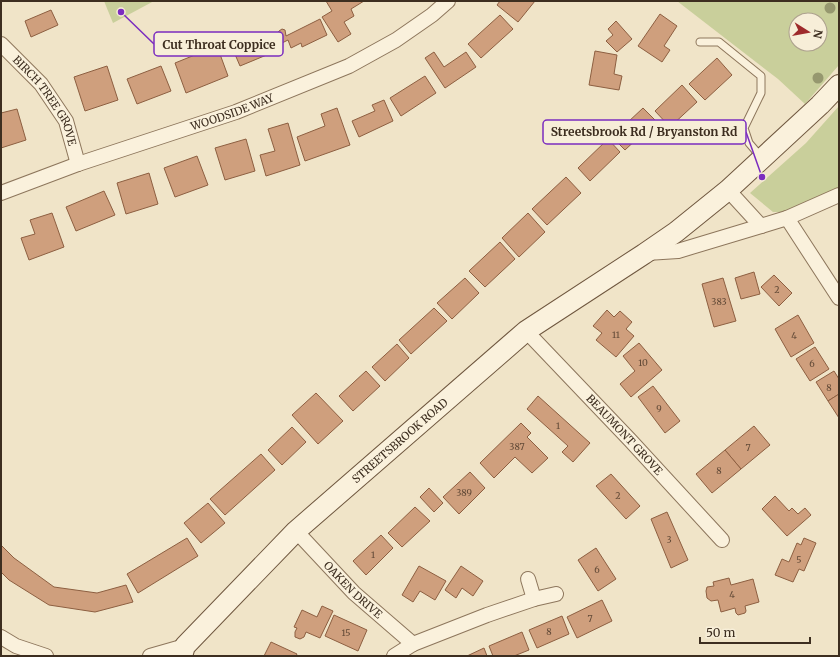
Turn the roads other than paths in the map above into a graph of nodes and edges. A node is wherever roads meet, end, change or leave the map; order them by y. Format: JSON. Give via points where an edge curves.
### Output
{"nodes":[{"id":1,"x":448,"y":1,"type":"edge"},
{"id":2,"x":700,"y":42,"type":"dead end"},
{"id":3,"x":1,"y":44,"type":"edge"},
{"id":4,"x":839,"y":85,"type":"edge"},
{"id":5,"x":762,"y":159,"type":"junction"},
{"id":6,"x":78,"y":164,"type":"junction"},
{"id":7,"x":728,"y":190,"type":"junction"},
{"id":8,"x":1,"y":193,"type":"edge"},
{"id":9,"x":839,"y":195,"type":"edge"},
{"id":10,"x":787,"y":218,"type":"junction"},
{"id":11,"x":761,"y":226,"type":"junction"},
{"id":12,"x":644,"y":254,"type":"junction"},
{"id":13,"x":839,"y":298,"type":"edge"},
{"id":14,"x":526,"y":330,"type":"junction"},
{"id":15,"x":296,"y":531,"type":"junction"},
{"id":16,"x":722,"y":540,"type":"dead end"},
{"id":17,"x":528,"y":579,"type":"dead end"},
{"id":18,"x":556,"y":594,"type":"dead end"},
{"id":19,"x":534,"y":599,"type":"junction"},
{"id":20,"x":1,"y":637,"type":"edge"},
{"id":21,"x":413,"y":644,"type":"junction"},
{"id":22,"x":183,"y":651,"type":"edge"},
{"id":23,"x":46,"y":656,"type":"edge"},
{"id":24,"x":150,"y":656,"type":"edge"},
{"id":25,"x":394,"y":656,"type":"edge"}],
"edges":[{"from":1,"to":6,"type":"street","name":"WOODSIDE WAY","via":[[396,40],[349,66],[236,112]]},
{"from":2,"to":5,"type":"lane","via":[[719,42],[760,76],[761,93],[744,128],[749,143]]},
{"from":3,"to":6,"type":"street","name":"BIRCH TREE GROVE","via":[[41,84],[66,121]]},
{"from":4,"to":5,"type":"main road","name":"STREETSBROOK ROAD"},
{"from":5,"to":7,"type":"main road","name":"STREETSBROOK ROAD"},
{"from":6,"to":8,"type":"street","name":"WOODSIDE WAY"},
{"from":7,"to":11,"type":"street"},
{"from":7,"to":12,"type":"main road","name":"STREETSBROOK ROAD"},
{"from":9,"to":10,"type":"street","name":"STREETSBROOK ROAD"},
{"from":10,"to":11,"type":"street","name":"STREETSBROOK ROAD"},
{"from":10,"to":13,"type":"street"},
{"from":11,"to":12,"type":"street","name":"STREETSBROOK ROAD","via":[[678,250]]},
{"from":12,"to":14,"type":"main road","name":"STREETSBROOK ROAD"},
{"from":14,"to":15,"type":"main road","name":"STREETSBROOK ROAD"},
{"from":14,"to":16,"type":"street","name":"BEAUMONT GROVE"},
{"from":15,"to":21,"type":"street","name":"OAKEN DRIVE","via":[[354,594]]},
{"from":15,"to":22,"type":"main road","name":"STREETSBROOK ROAD"},
{"from":17,"to":19,"type":"street"},
{"from":18,"to":19,"type":"street"},
{"from":19,"to":21,"type":"street"},
{"from":20,"to":23,"type":"street","via":[[16,646]]},
{"from":21,"to":25,"type":"street"},
{"from":22,"to":24,"type":"street"}]}
